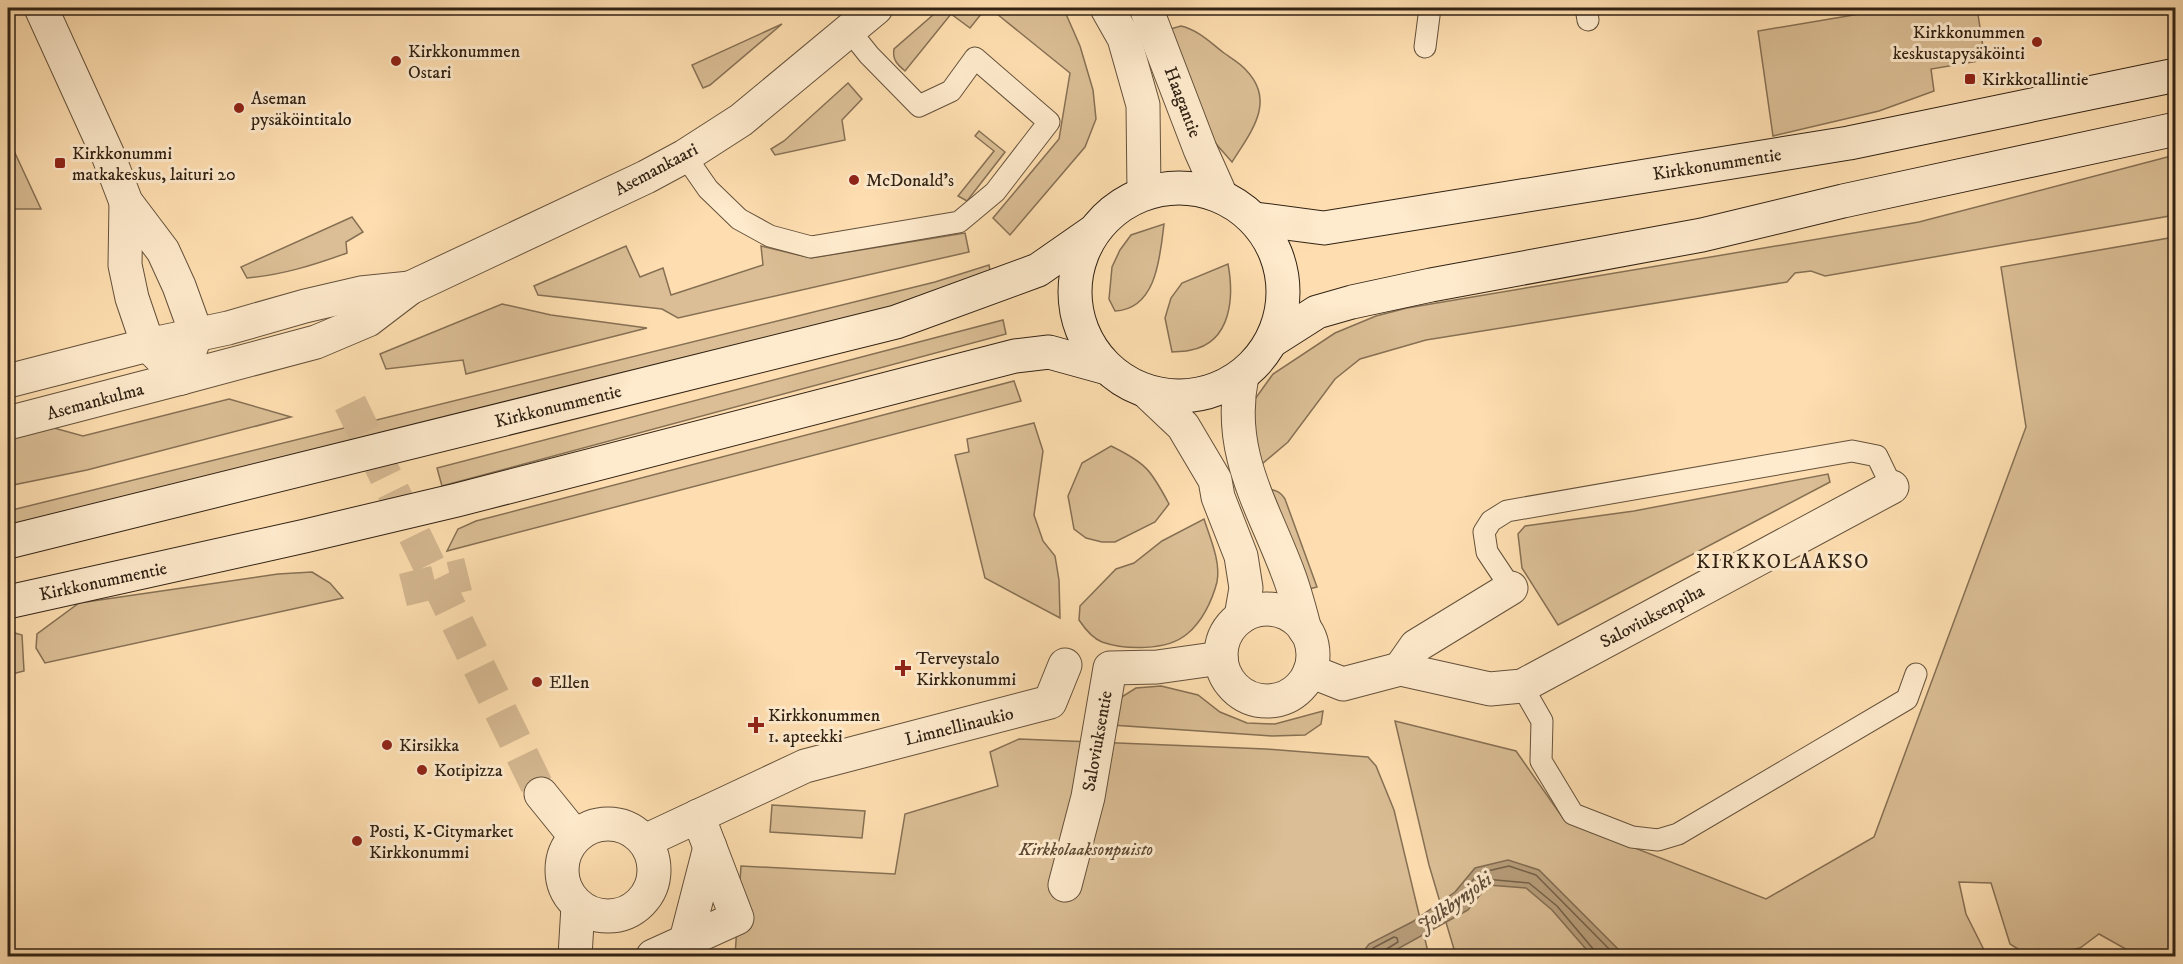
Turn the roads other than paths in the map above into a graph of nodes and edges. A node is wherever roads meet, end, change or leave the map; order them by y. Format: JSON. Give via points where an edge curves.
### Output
{"nodes":[{"id":1,"x":41,"y":8,"type":"edge"},
{"id":2,"x":876,"y":8,"type":"edge"},
{"id":3,"x":1107,"y":8,"type":"edge"},
{"id":4,"x":1146,"y":8,"type":"edge"},
{"id":5,"x":1430,"y":8,"type":"edge"},
{"id":6,"x":849,"y":30,"type":"junction"},
{"id":7,"x":1425,"y":48,"type":"dead end"},
{"id":8,"x":2175,"y":75,"type":"edge"},
{"id":9,"x":2175,"y":129,"type":"edge"},
{"id":10,"x":685,"y":156,"type":"junction"},
{"id":11,"x":1144,"y":193,"type":"junction"},
{"id":12,"x":1221,"y":196,"type":"junction"},
{"id":13,"x":126,"y":202,"type":"junction"},
{"id":14,"x":1255,"y":219,"type":"junction"},
{"id":15,"x":1094,"y":231,"type":"junction"},
{"id":16,"x":410,"y":288,"type":"junction"},
{"id":17,"x":196,"y":333,"type":"junction"},
{"id":18,"x":1273,"y":339,"type":"junction"},
{"id":19,"x":148,"y":345,"type":"junction"},
{"id":20,"x":1107,"y":368,"type":"junction"},
{"id":21,"x":1242,"y":376,"type":"junction"},
{"id":22,"x":181,"y":378,"type":"junction"},
{"id":23,"x":8,"y":381,"type":"edge"},
{"id":24,"x":1147,"y":392,"type":"junction"},
{"id":25,"x":8,"y":423,"type":"edge"},
{"id":26,"x":1892,"y":487,"type":"joint"},
{"id":27,"x":8,"y":542,"type":"edge"},
{"id":28,"x":1511,"y":588,"type":"joint"},
{"id":29,"x":8,"y":602,"type":"edge"},
{"id":30,"x":1241,"y":618,"type":"junction"},
{"id":31,"x":1305,"y":630,"type":"junction"},
{"id":32,"x":1221,"y":658,"type":"junction"},
{"id":33,"x":1065,"y":665,"type":"dead end"},
{"id":34,"x":1400,"y":669,"type":"junction"},
{"id":35,"x":1310,"y":671,"type":"junction"},
{"id":36,"x":1916,"y":674,"type":"dead end"},
{"id":37,"x":1522,"y":686,"type":"junction"},
{"id":38,"x":541,"y":794,"type":"tunnel mouth"},
{"id":39,"x":698,"y":816,"type":"junction"},
{"id":40,"x":575,"y":836,"type":"junction"},
{"id":41,"x":645,"y":841,"type":"junction"},
{"id":42,"x":710,"y":847,"type":"junction"},
{"id":43,"x":1065,"y":885,"type":"dead end"},
{"id":44,"x":578,"y":906,"type":"junction"},
{"id":45,"x":686,"y":948,"type":"edge"},
{"id":46,"x":575,"y":957,"type":"edge"},
{"id":47,"x":654,"y":957,"type":"edge"}],
"edges":[{"from":1,"to":13,"type":"street"},
{"from":2,"to":6,"type":"street","name":"Asemankaari"},
{"from":3,"to":11,"type":"street","name":"Haagantie","via":[[1124,39],[1143,105]]},
{"from":4,"to":12,"type":"street","name":"Haagantie"},
{"from":5,"to":7,"type":"lane"},
{"from":6,"to":10,"type":"street","name":"Asemankaari","via":[[741,120]]},
{"from":6,"to":10,"type":"lane","via":[[919,106],[951,91],[975,58],[1049,122],[995,192],[959,222],[811,248],[770,236],[739,219],[708,189]]},
{"from":8,"to":14,"type":"street","name":"Kirkkonummentie","via":[[1850,143],[1324,228]]},
{"from":9,"to":18,"type":"street","via":[[1702,235],[1352,302],[1317,312]]},
{"from":10,"to":16,"type":"street","name":"Asemankaari"},
{"from":11,"to":12,"type":"street","via":[[1183,187]]},
{"from":11,"to":15,"type":"street","via":[[1116,208]]},
{"from":12,"to":14,"type":"street"},
{"from":13,"to":17,"type":"street","via":[[163,251]]},
{"from":13,"to":19,"type":"street","via":[[125,265]]},
{"from":14,"to":18,"type":"street","via":[[1274,246],[1283,276],[1283,309]]},
{"from":15,"to":20,"type":"street","via":[[1080,258],[1074,287],[1078,317],[1089,345]]},
{"from":15,"to":27,"type":"street","name":"Kirkkonummentie","via":[[1038,270],[896,322]]},
{"from":16,"to":17,"type":"street","name":"Asemankaari","via":[[361,293]]},
{"from":16,"to":22,"type":"street","name":"Asemankaari","via":[[368,320],[316,342]]},
{"from":17,"to":19,"type":"street","name":"Asemankaari"},
{"from":17,"to":22,"type":"street"},
{"from":18,"to":21,"type":"street"},
{"from":19,"to":22,"type":"street"},
{"from":19,"to":23,"type":"street"},
{"from":20,"to":24,"type":"street"},
{"from":20,"to":29,"type":"street","name":"Kirkkonummentie","via":[[1049,352],[1015,356],[445,503]]},
{"from":21,"to":24,"type":"street","via":[[1196,395]]},
{"from":21,"to":31,"type":"street","via":[[1236,401],[1239,437],[1250,483],[1289,574]]},
{"from":22,"to":25,"type":"street","name":"Asemankulma"},
{"from":24,"to":30,"type":"street","via":[[1183,426],[1215,480],[1242,556],[1246,588]]},
{"from":26,"to":28,"type":"lane","via":[[1877,456],[1852,451],[1507,511],[1491,521],[1484,532],[1487,552]]},
{"from":26,"to":37,"type":"street","name":"Saloviuksenpiha"},
{"from":28,"to":34,"type":"street","via":[[1416,646]]},
{"from":30,"to":31,"type":"street","via":[[1268,609],[1283,612]]},
{"from":30,"to":32,"type":"street","via":[[1230,628]]},
{"from":31,"to":35,"type":"street","via":[[1311,643]]},
{"from":32,"to":35,"type":"street","via":[[1233,687],[1260,701],[1291,694]]},
{"from":32,"to":43,"type":"street","name":"Saloviuksentie","via":[[1156,667],[1110,668],[1088,797]]},
{"from":33,"to":39,"type":"street","name":"Limnellinaukio","via":[[1050,702],[805,765]]},
{"from":34,"to":35,"type":"street","name":"Saloviuksenpiha","via":[[1343,684]]},
{"from":34,"to":37,"type":"street","name":"Saloviuksenpiha","via":[[1490,689]]},
{"from":36,"to":37,"type":"lane","via":[[1907,699],[1678,834],[1658,840],[1632,837],[1573,814],[1541,761],[1542,721]]},
{"from":38,"to":40,"type":"street"},
{"from":39,"to":41,"type":"street","name":"Limnellinaukio"},
{"from":39,"to":42,"type":"street"},
{"from":40,"to":41,"type":"street","via":[[591,826],[611,823],[630,828]]},
{"from":40,"to":44,"type":"street","via":[[564,853],[561,872],[566,891]]},
{"from":41,"to":44,"type":"street","via":[[653,859],[654,878],[647,896],[633,910],[615,917],[595,915]]},
{"from":42,"to":45,"type":"street"},
{"from":42,"to":45,"type":"street","via":[[737,918]]},
{"from":44,"to":46,"type":"street"},
{"from":45,"to":47,"type":"street"}]}
